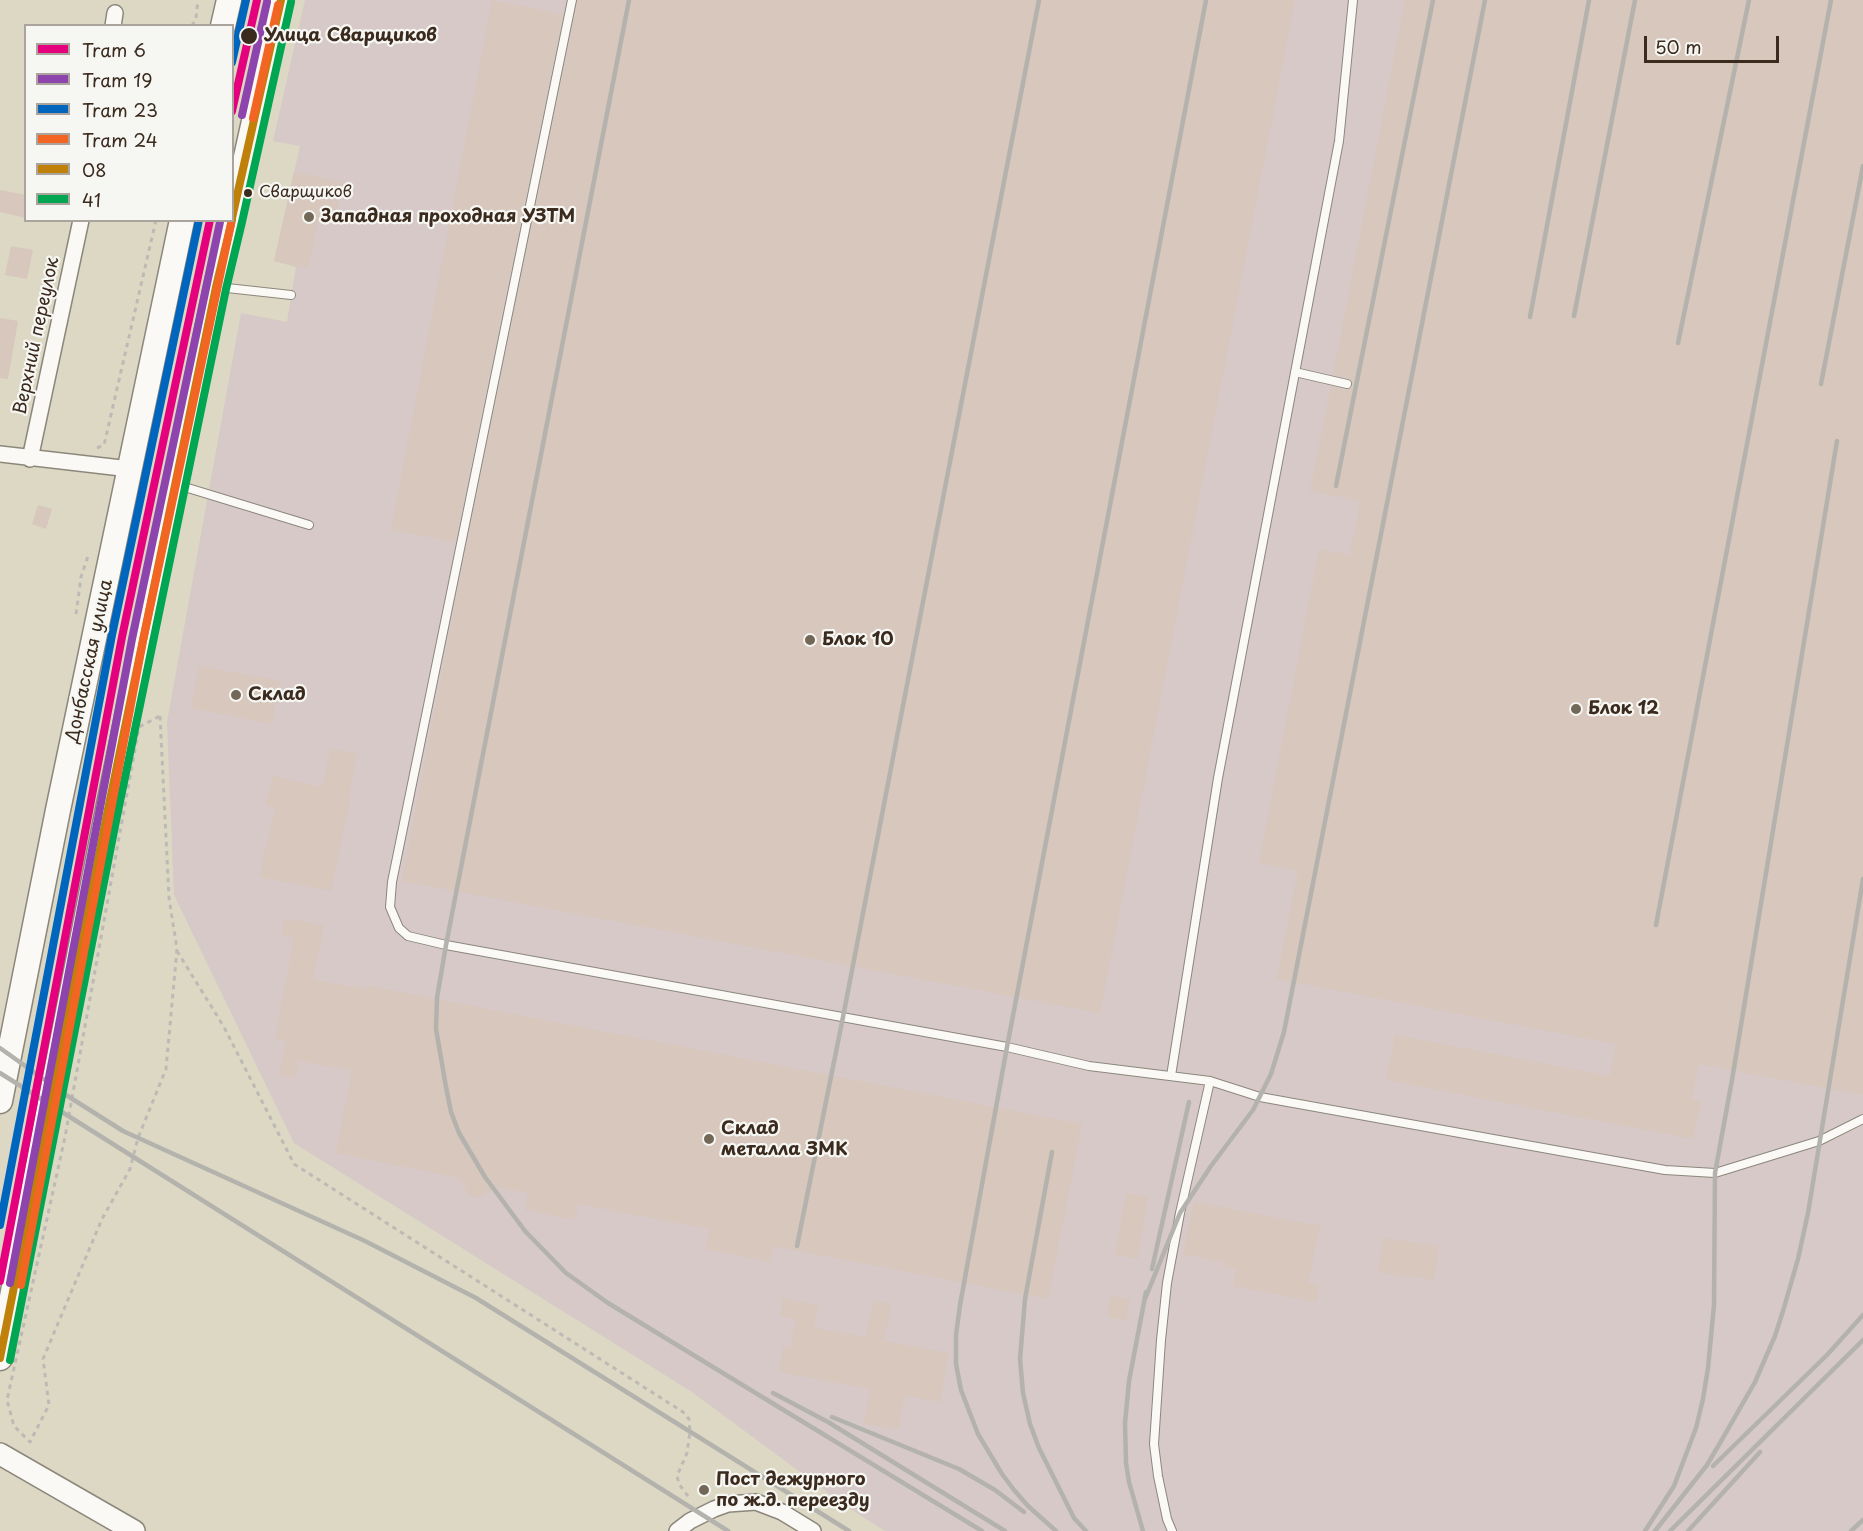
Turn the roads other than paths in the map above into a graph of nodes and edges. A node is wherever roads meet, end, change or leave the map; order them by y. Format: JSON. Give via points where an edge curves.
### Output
{"nodes":[{"id":1,"x":229,"y":0,"type":"edge"},
{"id":2,"x":281,"y":0,"type":"edge"},
{"id":3,"x":572,"y":0,"type":"edge"},
{"id":4,"x":1353,"y":0,"type":"edge"},
{"id":5,"x":224,"y":24,"type":"edge"},
{"id":6,"x":234,"y":211,"type":"edge"},
{"id":7,"x":81,"y":222,"type":"edge"},
{"id":8,"x":182,"y":222,"type":"edge"},
{"id":9,"x":232,"y":222,"type":"edge"},
{"id":10,"x":216,"y":286,"type":"junction"},
{"id":11,"x":291,"y":295,"type":"dead end"},
{"id":12,"x":1295,"y":372,"type":"junction"},
{"id":13,"x":1347,"y":384,"type":"dead end"},
{"id":14,"x":0,"y":454,"type":"edge"},
{"id":15,"x":30,"y":459,"type":"junction"},
{"id":16,"x":130,"y":470,"type":"junction"},
{"id":17,"x":177,"y":485,"type":"junction"},
{"id":18,"x":309,"y":525,"type":"dead end"},
{"id":19,"x":1171,"y":1076,"type":"junction"},
{"id":20,"x":1210,"y":1081,"type":"junction"},
{"id":21,"x":0,"y":1101,"type":"edge"},
{"id":22,"x":1863,"y":1119,"type":"edge"},
{"id":23,"x":0,"y":1358,"type":"edge"},
{"id":24,"x":0,"y":1454,"type":"edge"},
{"id":25,"x":134,"y":1531,"type":"edge"},
{"id":26,"x":677,"y":1531,"type":"edge"},
{"id":27,"x":813,"y":1531,"type":"edge"},
{"id":28,"x":1172,"y":1531,"type":"edge"}],
"edges":[{"from":1,"to":5,"type":"main road"},
{"from":2,"to":6,"type":"main road"},
{"from":3,"to":19,"type":"lane","via":[[392,882],[390,907],[399,928],[408,936],[446,945],[1007,1047],[1089,1066]]},
{"from":4,"to":12,"type":"lane","via":[[1339,141]]},
{"from":7,"to":15,"type":"street","name":"Верхний переулок"},
{"from":8,"to":16,"type":"main road","name":"Донбасская улица"},
{"from":9,"to":10,"type":"main road"},
{"from":10,"to":11,"type":"lane"},
{"from":10,"to":17,"type":"main road"},
{"from":12,"to":13,"type":"lane"},
{"from":12,"to":19,"type":"lane","via":[[1218,778]]},
{"from":14,"to":15,"type":"street"},
{"from":15,"to":16,"type":"street"},
{"from":16,"to":21,"type":"main road","name":"Донбасская улица"},
{"from":17,"to":18,"type":"lane"},
{"from":17,"to":23,"type":"main road","via":[[106,819]]},
{"from":19,"to":20,"type":"lane"},
{"from":20,"to":22,"type":"lane","via":[[1260,1097],[1665,1170],[1715,1173],[1819,1140]]},
{"from":20,"to":28,"type":"lane","via":[[1180,1213],[1161,1340],[1154,1444],[1162,1498]]},
{"from":24,"to":25,"type":"main road"},
{"from":26,"to":27,"type":"street","via":[[714,1509],[756,1502]]}]}
